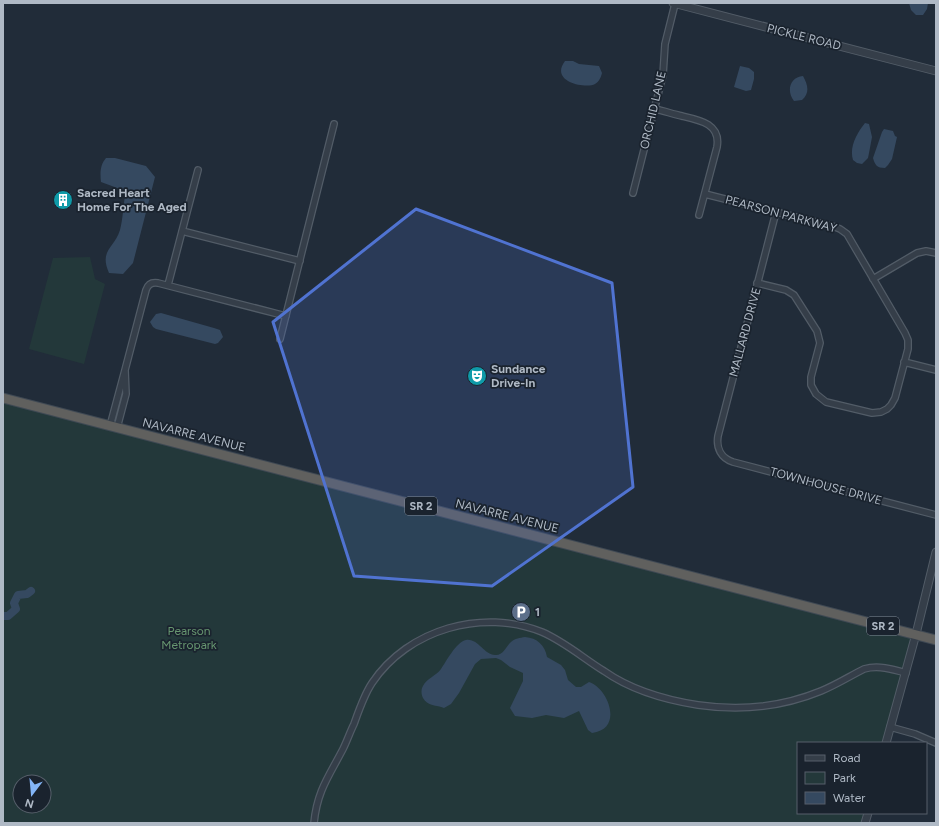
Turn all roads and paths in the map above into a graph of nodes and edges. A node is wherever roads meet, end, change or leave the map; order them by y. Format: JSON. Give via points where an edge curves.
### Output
{"nodes":[{"id":1,"x":674,"y":3,"type":"edge"},
{"id":2,"x":936,"y":71,"type":"edge"},
{"id":3,"x":655,"y":109,"type":"junction"},
{"id":4,"x":334,"y":124,"type":"dead end"},
{"id":5,"x":198,"y":170,"type":"dead end"},
{"id":6,"x":633,"y":193,"type":"dead end"},
{"id":7,"x":705,"y":194,"type":"junction"},
{"id":8,"x":776,"y":212,"type":"junction"},
{"id":9,"x":700,"y":215,"type":"dead end"},
{"id":10,"x":182,"y":231,"type":"junction"},
{"id":11,"x":936,"y":253,"type":"edge"},
{"id":12,"x":300,"y":262,"type":"junction"},
{"id":13,"x":873,"y":279,"type":"junction"},
{"id":14,"x":758,"y":283,"type":"junction"},
{"id":15,"x":168,"y":285,"type":"junction"},
{"id":16,"x":286,"y":316,"type":"junction"},
{"id":17,"x":280,"y":339,"type":"dead end"},
{"id":18,"x":904,"y":362,"type":"junction"},
{"id":19,"x":936,"y":370,"type":"edge"},
{"id":20,"x":3,"y":398,"type":"edge"},
{"id":21,"x":114,"y":427,"type":"junction"},
{"id":22,"x":720,"y":452,"type":"joint"},
{"id":23,"x":936,"y":516,"type":"edge"},
{"id":24,"x":936,"y":552,"type":"edge"},
{"id":25,"x":916,"y":634,"type":"junction"},
{"id":26,"x":936,"y":640,"type":"edge"},
{"id":27,"x":906,"y":673,"type":"junction"},
{"id":28,"x":890,"y":727,"type":"junction"},
{"id":29,"x":886,"y":742,"type":"edge"},
{"id":30,"x":936,"y":743,"type":"edge"},
{"id":31,"x":314,"y":823,"type":"edge"}],
"edges":[{"from":1,"to":2,"type":"street","name":"PICKLE ROAD"},
{"from":1,"to":3,"type":"street","name":"ORCHID LANE"},
{"from":3,"to":6,"type":"street","name":"ORCHID LANE"},
{"from":3,"to":7,"type":"street","via":[[704,122],[713,128],[718,141]]},
{"from":4,"to":12,"type":"street"},
{"from":5,"to":10,"type":"street"},
{"from":7,"to":8,"type":"street","name":"PEARSON PARKWAY"},
{"from":7,"to":9,"type":"street"},
{"from":8,"to":13,"type":"street","name":"PEARSON PARKWAY","via":[[842,230]]},
{"from":8,"to":14,"type":"street","name":"MALLARD DRIVE"},
{"from":10,"to":12,"type":"street"},
{"from":10,"to":15,"type":"street"},
{"from":11,"to":13,"type":"street","via":[[917,253]]},
{"from":12,"to":16,"type":"street"},
{"from":13,"to":18,"type":"street","name":"PEARSON PARKWAY","via":[[906,334],[908,345]]},
{"from":14,"to":18,"type":"street","name":"PEARSON PARKWAY","via":[[786,290],[794,295],[816,331],[820,343],[811,382],[814,392],[823,400],[872,413],[884,411],[895,398]]},
{"from":14,"to":22,"type":"street","name":"MALLARD DRIVE","via":[[718,436]]},
{"from":15,"to":16,"type":"street"},
{"from":15,"to":21,"type":"street","via":[[155,282],[146,288],[125,370]]},
{"from":16,"to":17,"type":"street"},
{"from":18,"to":19,"type":"street"},
{"from":20,"to":21,"type":"highway","name":"NAVARRE AVENUE","number":"SR 2"},
{"from":21,"to":25,"type":"highway","name":"NAVARRE AVENUE","number":"SR 2"},
{"from":22,"to":23,"type":"street","name":"TOWNHOUSE DRIVE","via":[[733,462]]},
{"from":24,"to":25,"type":"street"},
{"from":25,"to":26,"type":"highway","name":"NAVARRE AVENUE","number":"SR 2"},
{"from":25,"to":27,"type":"street"},
{"from":27,"to":28,"type":"street"},
{"from":27,"to":31,"type":"street","via":[[872,667],[820,691],[767,706],[715,707],[678,702],[638,688],[605,673],[556,639],[524,626],[493,622],[452,627],[425,637],[399,653],[373,682],[361,703],[344,749],[324,784],[317,803]]},
{"from":28,"to":29,"type":"street"},
{"from":28,"to":30,"type":"street"}]}
